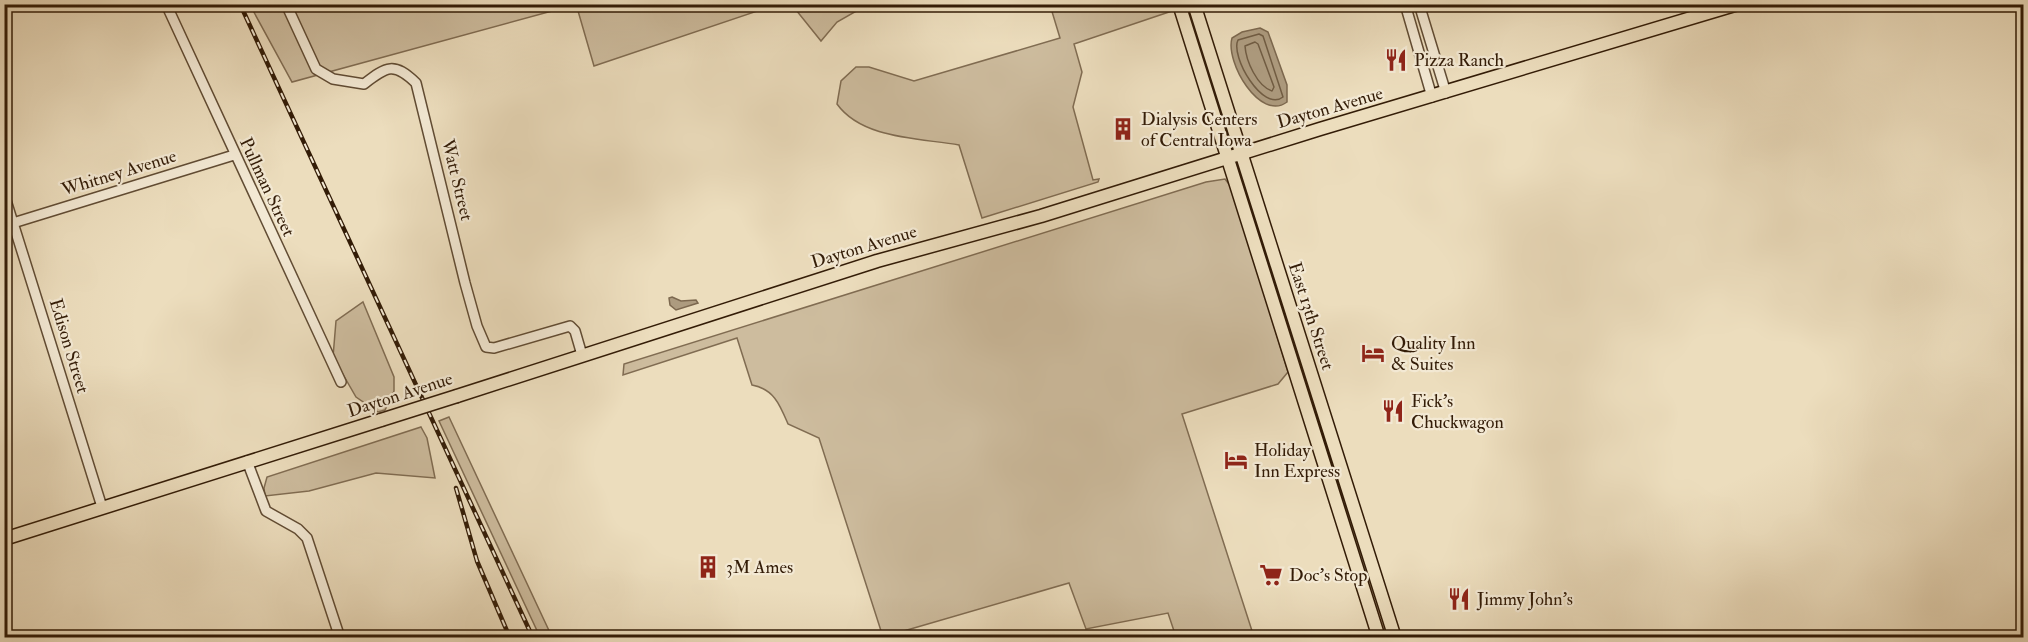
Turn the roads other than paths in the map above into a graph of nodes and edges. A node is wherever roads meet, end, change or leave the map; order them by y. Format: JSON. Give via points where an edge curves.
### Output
{"nodes":[{"id":1,"x":166,"y":4,"type":"edge"},
{"id":2,"x":286,"y":4,"type":"edge"},
{"id":3,"x":1179,"y":4,"type":"edge"},
{"id":4,"x":1194,"y":4,"type":"edge"},
{"id":5,"x":1405,"y":4,"type":"edge"},
{"id":6,"x":1419,"y":4,"type":"edge"},
{"id":7,"x":1738,"y":4,"type":"edge"},
{"id":8,"x":1446,"y":93,"type":"junction"},
{"id":9,"x":1432,"y":97,"type":"junction"},
{"id":10,"x":1240,"y":154,"type":"junction"},
{"id":11,"x":234,"y":155,"type":"junction"},
{"id":12,"x":1227,"y":158,"type":"junction"},
{"id":13,"x":4,"y":194,"type":"edge"},
{"id":14,"x":13,"y":223,"type":"junction"},
{"id":15,"x":582,"y":355,"type":"junction"},
{"id":16,"x":341,"y":382,"type":"dead end"},
{"id":17,"x":247,"y":461,"type":"junction"},
{"id":18,"x":102,"y":507,"type":"junction"},
{"id":19,"x":4,"y":539,"type":"edge"},
{"id":20,"x":340,"y":638,"type":"edge"},
{"id":21,"x":1379,"y":638,"type":"edge"},
{"id":22,"x":1395,"y":638,"type":"edge"}],
"edges":[{"from":1,"to":11,"type":"street","name":"Pullman Street"},
{"from":2,"to":15,"type":"street","name":"Watt Street","via":[[316,69],[333,79],[364,84],[392,68],[403,70],[416,83],[468,293],[486,347],[570,326]]},
{"from":3,"to":12,"type":"main road","name":"East 13th Street"},
{"from":4,"to":10,"type":"main road","name":"East 13th Street"},
{"from":5,"to":9,"type":"street"},
{"from":6,"to":8,"type":"street"},
{"from":7,"to":8,"type":"main road","name":"Dayton Avenue"},
{"from":8,"to":9,"type":"main road","name":"Dayton Avenue"},
{"from":9,"to":10,"type":"main road","name":"Dayton Avenue"},
{"from":10,"to":12,"type":"main road","name":"Dayton Avenue"},
{"from":10,"to":22,"type":"main road","name":"East 13th Street"},
{"from":11,"to":14,"type":"street","name":"Whitney Avenue"},
{"from":11,"to":16,"type":"street","name":"Pullman Street"},
{"from":12,"to":15,"type":"main road","name":"Dayton Avenue","via":[[1041,216],[877,261]]},
{"from":12,"to":21,"type":"main road","name":"East 13th Street"},
{"from":13,"to":14,"type":"street","name":"Edison Street"},
{"from":14,"to":18,"type":"street","name":"Edison Street"},
{"from":15,"to":17,"type":"main road","name":"Dayton Avenue","bridge":true},
{"from":17,"to":18,"type":"main road","name":"Dayton Avenue"},
{"from":17,"to":20,"type":"street","via":[[266,512],[307,538]]},
{"from":18,"to":19,"type":"main road","name":"Dayton Avenue"}]}
